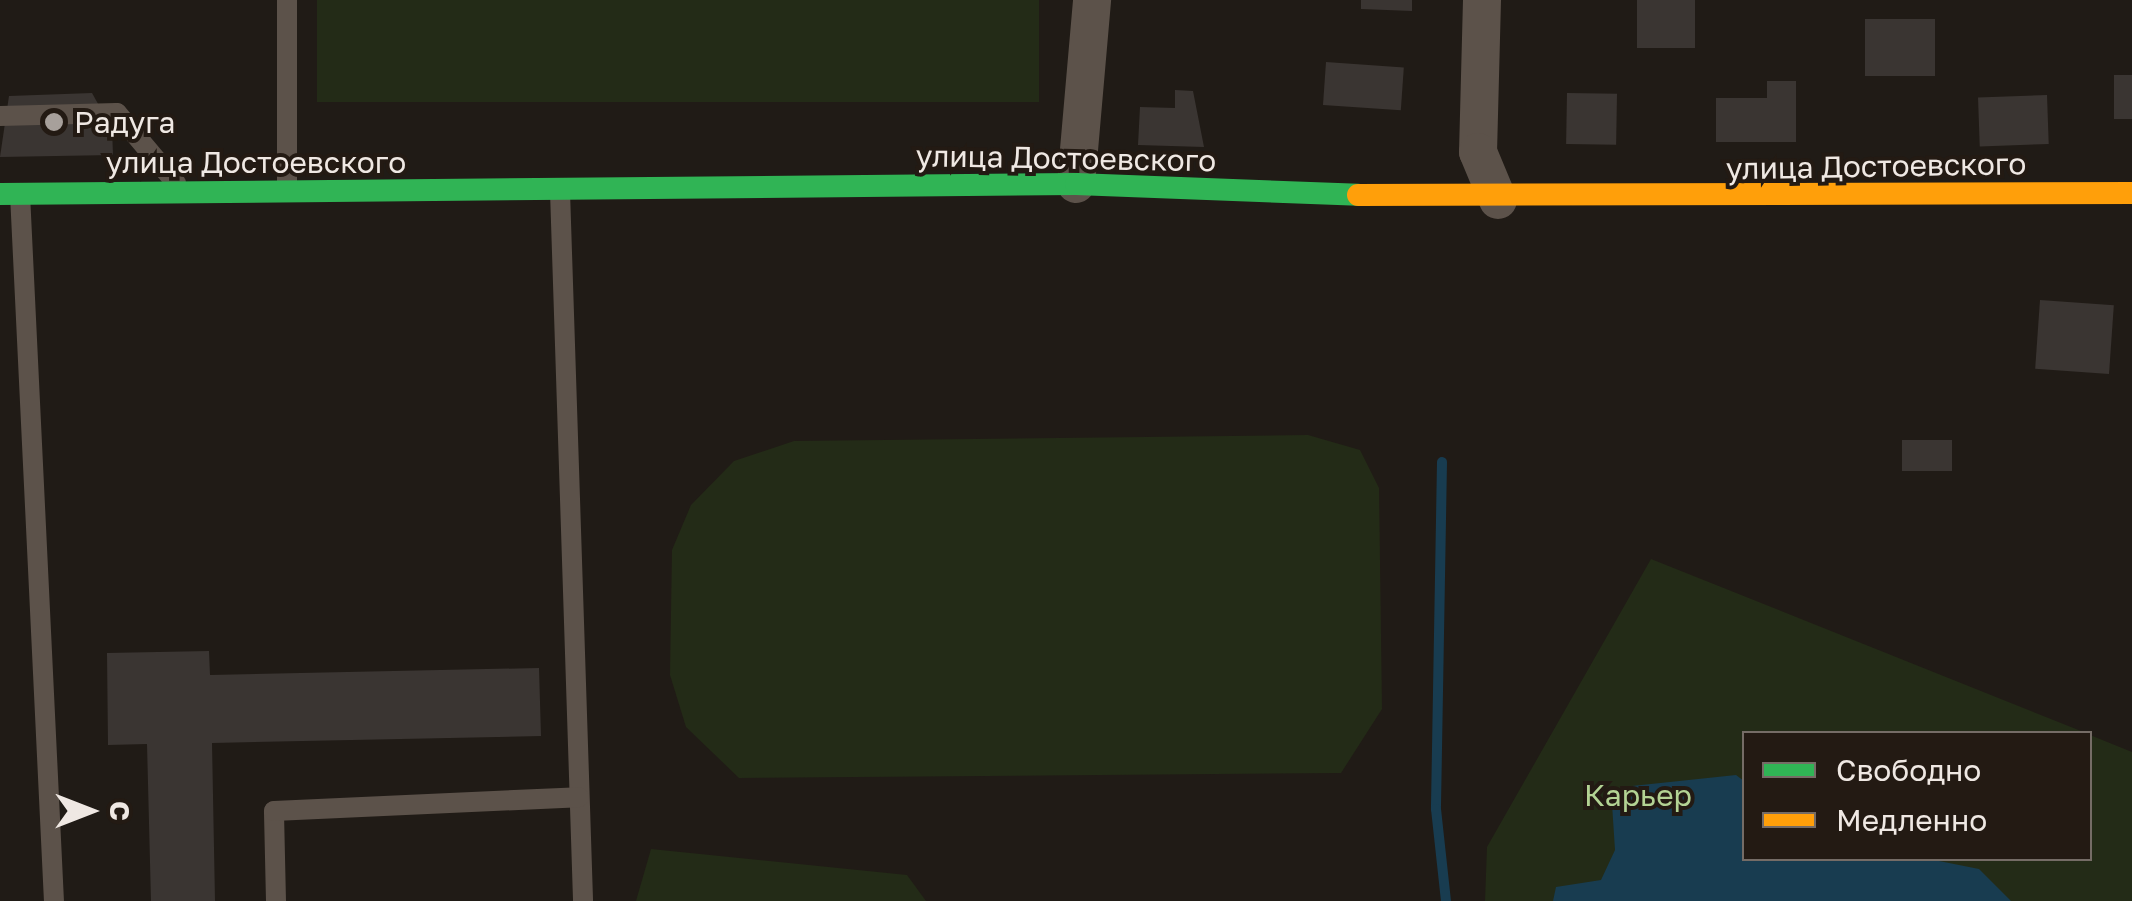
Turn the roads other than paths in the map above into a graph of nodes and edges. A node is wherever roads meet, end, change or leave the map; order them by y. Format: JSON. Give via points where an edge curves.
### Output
{"nodes":[{"id":1,"x":287,"y":0,"type":"edge"},
{"id":2,"x":1092,"y":0,"type":"edge"},
{"id":3,"x":1482,"y":0,"type":"edge"},
{"id":4,"x":0,"y":116,"type":"edge"},
{"id":5,"x":1076,"y":184,"type":"junction"},
{"id":6,"x":560,"y":189,"type":"junction"},
{"id":7,"x":184,"y":192,"type":"junction"},
{"id":8,"x":287,"y":192,"type":"junction"},
{"id":9,"x":2132,"y":193,"type":"edge"},
{"id":10,"x":10,"y":194,"type":"edge"},
{"id":11,"x":1498,"y":200,"type":"junction"},
{"id":12,"x":579,"y":797,"type":"junction"},
{"id":13,"x":54,"y":901,"type":"edge"},
{"id":14,"x":276,"y":901,"type":"edge"},
{"id":15,"x":583,"y":901,"type":"edge"}],
"edges":[{"from":1,"to":8,"type":"lane"},
{"from":2,"to":5,"type":"street"},
{"from":3,"to":11,"type":"street","via":[[1478,152]]},
{"from":4,"to":7,"type":"lane","via":[[117,112]]},
{"from":5,"to":6,"type":"street","name":"улица Достоевского"},
{"from":5,"to":11,"type":"street","name":"улица Достоевского"},
{"from":6,"to":8,"type":"street","name":"улица Достоевского"},
{"from":6,"to":12,"type":"lane"},
{"from":7,"to":8,"type":"street","name":"улица Достоевского"},
{"from":7,"to":10,"type":"street","name":"улица Достоевского"},
{"from":9,"to":11,"type":"street","name":"улица Достоевского"},
{"from":10,"to":13,"type":"lane"},
{"from":12,"to":14,"type":"lane","via":[[274,811]]},
{"from":12,"to":15,"type":"lane"}]}
